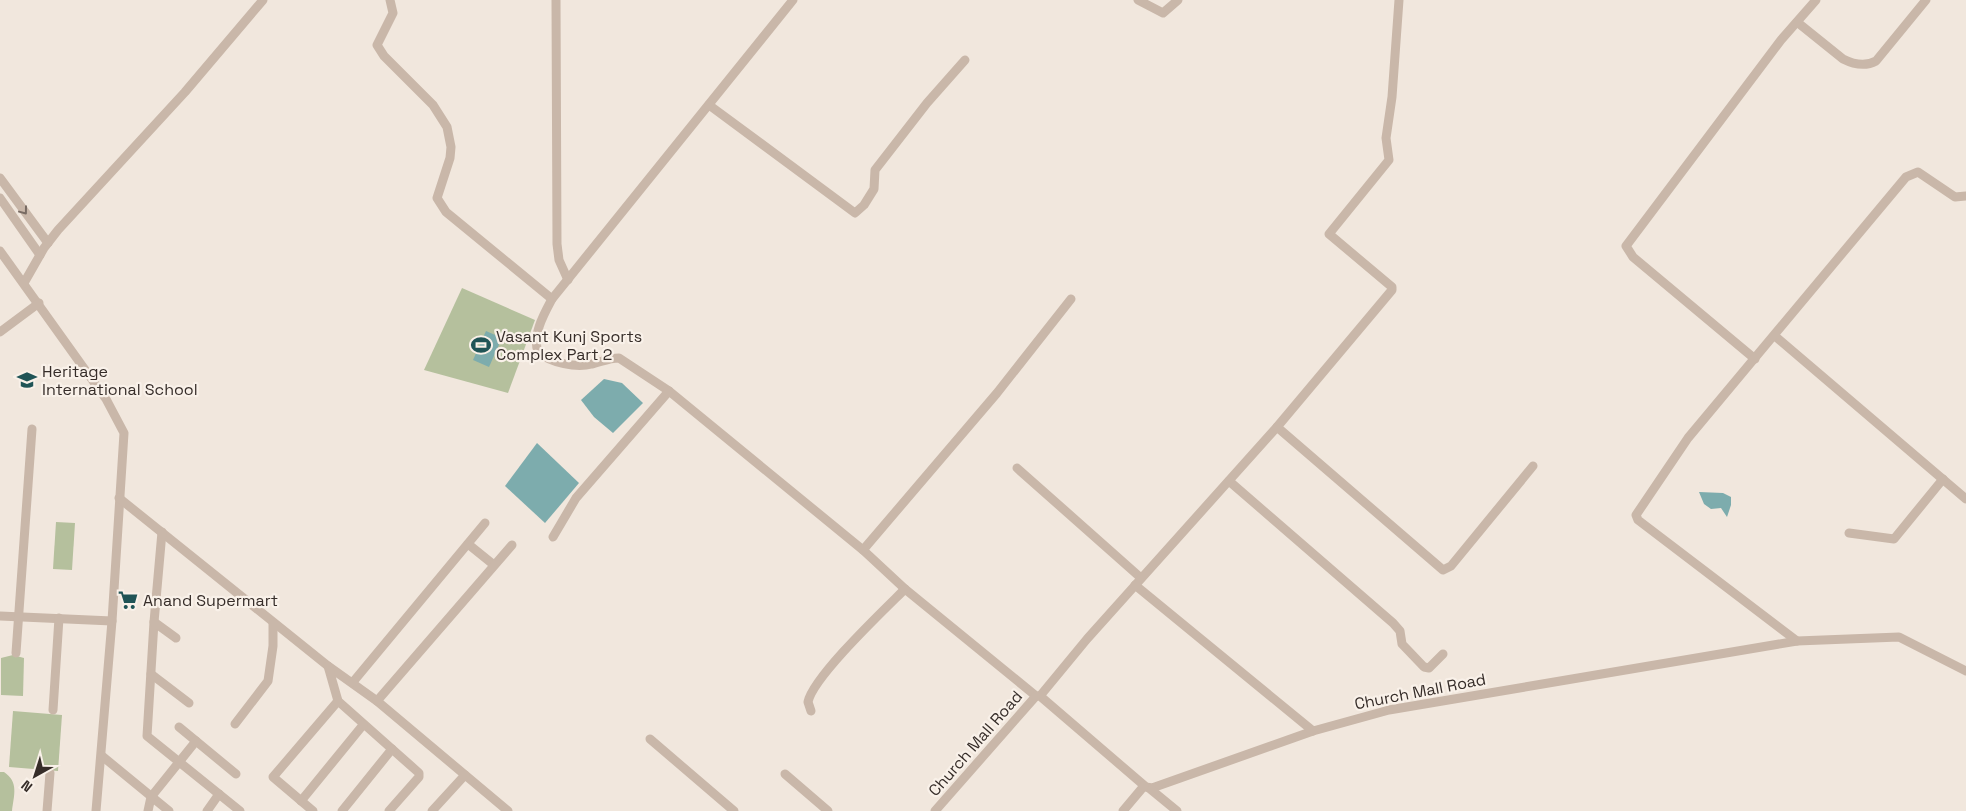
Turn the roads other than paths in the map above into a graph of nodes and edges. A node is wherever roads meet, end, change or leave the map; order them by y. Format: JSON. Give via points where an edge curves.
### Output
{"nodes":[{"id":1,"x":263,"y":0,"type":"edge"},
{"id":2,"x":390,"y":0,"type":"edge"},
{"id":3,"x":556,"y":0,"type":"edge"},
{"id":4,"x":792,"y":0,"type":"edge"},
{"id":5,"x":1138,"y":0,"type":"edge"},
{"id":6,"x":1178,"y":0,"type":"edge"},
{"id":7,"x":1399,"y":0,"type":"edge"},
{"id":8,"x":1816,"y":0,"type":"edge"},
{"id":9,"x":1926,"y":0,"type":"edge"},
{"id":10,"x":1797,"y":22,"type":"junction"},
{"id":11,"x":965,"y":60,"type":"dead end"},
{"id":12,"x":709,"y":105,"type":"junction"},
{"id":13,"x":0,"y":178,"type":"edge"},
{"id":14,"x":0,"y":198,"type":"edge"},
{"id":15,"x":1965,"y":199,"type":"edge"},
{"id":16,"x":48,"y":243,"type":"junction"},
{"id":17,"x":0,"y":250,"type":"edge"},
{"id":18,"x":40,"y":255,"type":"junction"},
{"id":19,"x":568,"y":280,"type":"junction"},
{"id":20,"x":24,"y":283,"type":"junction"},
{"id":21,"x":552,"y":299,"type":"junction"},
{"id":22,"x":1071,"y":299,"type":"dead end"},
{"id":23,"x":39,"y":303,"type":"junction"},
{"id":24,"x":0,"y":332,"type":"edge"},
{"id":25,"x":1775,"y":336,"type":"junction"},
{"id":26,"x":1754,"y":359,"type":"junction"},
{"id":27,"x":669,"y":390,"type":"junction"},
{"id":28,"x":1277,"y":427,"type":"junction"},
{"id":29,"x":32,"y":429,"type":"dead end"},
{"id":30,"x":1533,"y":466,"type":"dead end"},
{"id":31,"x":1018,"y":468,"type":"dead end"},
{"id":32,"x":1943,"y":479,"type":"junction"},
{"id":33,"x":1229,"y":481,"type":"junction"},
{"id":34,"x":119,"y":498,"type":"junction"},
{"id":35,"x":1966,"y":499,"type":"edge"},
{"id":36,"x":485,"y":523,"type":"dead end"},
{"id":37,"x":162,"y":532,"type":"junction"},
{"id":38,"x":1849,"y":533,"type":"dead end"},
{"id":39,"x":553,"y":537,"type":"dead end"},
{"id":40,"x":468,"y":544,"type":"junction"},
{"id":41,"x":512,"y":544,"type":"dead end"},
{"id":42,"x":863,"y":550,"type":"junction"},
{"id":43,"x":494,"y":565,"type":"junction"},
{"id":44,"x":1138,"y":582,"type":"junction"},
{"id":45,"x":905,"y":589,"type":"junction"},
{"id":46,"x":0,"y":616,"type":"edge"},
{"id":47,"x":17,"y":616,"type":"junction"},
{"id":48,"x":59,"y":618,"type":"junction"},
{"id":49,"x":112,"y":621,"type":"junction"},
{"id":50,"x":154,"y":622,"type":"junction"},
{"id":51,"x":273,"y":623,"type":"junction"},
{"id":52,"x":176,"y":638,"type":"dead end"},
{"id":53,"x":1797,"y":641,"type":"junction"},
{"id":54,"x":16,"y":653,"type":"dead end"},
{"id":55,"x":1443,"y":654,"type":"dead end"},
{"id":56,"x":328,"y":666,"type":"junction"},
{"id":57,"x":1966,"y":671,"type":"edge"},
{"id":58,"x":151,"y":674,"type":"junction"},
{"id":59,"x":353,"y":682,"type":"junction"},
{"id":60,"x":1038,"y":696,"type":"junction"},
{"id":61,"x":338,"y":701,"type":"junction"},
{"id":62,"x":377,"y":701,"type":"junction"},
{"id":63,"x":189,"y":703,"type":"dead end"},
{"id":64,"x":53,"y":710,"type":"dead end"},
{"id":65,"x":811,"y":712,"type":"dead end"},
{"id":66,"x":234,"y":724,"type":"dead end"},
{"id":67,"x":363,"y":725,"type":"junction"},
{"id":68,"x":179,"y":727,"type":"dead end"},
{"id":69,"x":1313,"y":731,"type":"junction"},
{"id":70,"x":650,"y":739,"type":"dead end"},
{"id":71,"x":196,"y":741,"type":"junction"},
{"id":72,"x":392,"y":748,"type":"junction"},
{"id":73,"x":102,"y":756,"type":"junction"},
{"id":74,"x":179,"y":762,"type":"junction"},
{"id":75,"x":50,"y":773,"type":"dead end"},
{"id":76,"x":236,"y":774,"type":"dead end"},
{"id":77,"x":785,"y":774,"type":"dead end"},
{"id":78,"x":466,"y":775,"type":"junction"},
{"id":79,"x":1146,"y":787,"type":"junction"},
{"id":80,"x":220,"y":794,"type":"junction"},
{"id":81,"x":152,"y":797,"type":"junction"},
{"id":82,"x":301,"y":801,"type":"junction"},
{"id":83,"x":434,"y":810,"type":"edge"},
{"id":84,"x":47,"y":811,"type":"edge"},
{"id":85,"x":96,"y":811,"type":"edge"},
{"id":86,"x":148,"y":811,"type":"edge"},
{"id":87,"x":170,"y":811,"type":"edge"},
{"id":88,"x":207,"y":811,"type":"edge"},
{"id":89,"x":240,"y":811,"type":"edge"},
{"id":90,"x":313,"y":811,"type":"edge"},
{"id":91,"x":342,"y":811,"type":"edge"},
{"id":92,"x":389,"y":811,"type":"edge"},
{"id":93,"x":508,"y":811,"type":"edge"},
{"id":94,"x":734,"y":811,"type":"edge"},
{"id":95,"x":828,"y":811,"type":"edge"},
{"id":96,"x":935,"y":811,"type":"edge"},
{"id":97,"x":1123,"y":811,"type":"edge"},
{"id":98,"x":1177,"y":811,"type":"edge"}],
"edges":[{"from":1,"to":16,"type":"street","via":[[185,92]]},
{"from":2,"to":21,"type":"street","via":[[393,13],[377,45],[440,114],[450,137],[450,158],[438,193],[439,203]]},
{"from":3,"to":19,"type":"street","via":[[556,244]]},
{"from":4,"to":12,"type":"street"},
{"from":5,"to":6,"type":"street","via":[[1163,13]]},
{"from":7,"to":28,"type":"street","via":[[1386,138],[1388,160],[1329,234],[1393,289]]},
{"from":8,"to":10,"type":"street"},
{"from":9,"to":10,"type":"street","via":[[1872,64],[1863,65],[1843,59]]},
{"from":10,"to":26,"type":"street","via":[[1626,246],[1633,257]]},
{"from":11,"to":12,"type":"street","via":[[874,170],[874,189],[855,213]]},
{"from":12,"to":19,"type":"street"},
{"from":13,"to":16,"type":"street","one_way":true},
{"from":14,"to":18,"type":"street"},
{"from":15,"to":25,"type":"street","via":[[1950,195],[1918,172],[1910,174]]},
{"from":16,"to":18,"type":"street"},
{"from":17,"to":20,"type":"street"},
{"from":18,"to":20,"type":"street"},
{"from":19,"to":21,"type":"street"},
{"from":20,"to":23,"type":"street"},
{"from":21,"to":27,"type":"street","via":[[536,342],[538,352],[543,356],[572,365],[619,358]]},
{"from":22,"to":42,"type":"street","via":[[998,393]]},
{"from":23,"to":24,"type":"street"},
{"from":23,"to":34,"type":"street","via":[[122,426],[124,442]]},
{"from":25,"to":26,"type":"street"},
{"from":25,"to":32,"type":"street"},
{"from":26,"to":53,"type":"street","via":[[1688,438],[1636,517]]},
{"from":27,"to":39,"type":"street","via":[[576,498]]},
{"from":27,"to":42,"type":"street"},
{"from":28,"to":30,"type":"street","via":[[1444,570],[1451,566]]},
{"from":28,"to":33,"type":"street"},
{"from":29,"to":47,"type":"street"},
{"from":31,"to":44,"type":"street"},
{"from":32,"to":35,"type":"street"},
{"from":32,"to":38,"type":"street","via":[[1894,539]]},
{"from":33,"to":44,"type":"street"},
{"from":33,"to":55,"type":"street","via":[[1393,623],[1400,631],[1402,644],[1424,668],[1429,668]]},
{"from":34,"to":37,"type":"street"},
{"from":34,"to":49,"type":"street"},
{"from":36,"to":40,"type":"street"},
{"from":37,"to":50,"type":"street"},
{"from":37,"to":51,"type":"street"},
{"from":40,"to":43,"type":"street"},
{"from":40,"to":59,"type":"street"},
{"from":41,"to":43,"type":"street"},
{"from":42,"to":45,"type":"street"},
{"from":43,"to":62,"type":"street"},
{"from":44,"to":60,"type":"street"},
{"from":44,"to":69,"type":"street"},
{"from":45,"to":60,"type":"street"},
{"from":45,"to":65,"type":"street","via":[[842,654],[813,690],[808,702]]},
{"from":46,"to":47,"type":"street"},
{"from":47,"to":48,"type":"street"},
{"from":47,"to":54,"type":"street"},
{"from":48,"to":49,"type":"street"},
{"from":48,"to":64,"type":"street"},
{"from":49,"to":73,"type":"street"},
{"from":50,"to":52,"type":"street"},
{"from":50,"to":58,"type":"street"},
{"from":51,"to":56,"type":"street"},
{"from":51,"to":66,"type":"street","via":[[268,681]]},
{"from":53,"to":57,"type":"street","name":"Church Mall Road","via":[[1899,637]]},
{"from":53,"to":69,"type":"street","name":"Church Mall Road","via":[[1389,710]]},
{"from":56,"to":59,"type":"street"},
{"from":56,"to":61,"type":"street"},
{"from":58,"to":63,"type":"street"},
{"from":58,"to":74,"type":"street","via":[[148,736]]},
{"from":59,"to":62,"type":"street"},
{"from":60,"to":79,"type":"street","name":"Church Mall Road"},
{"from":60,"to":96,"type":"street","name":"Church Mall Road"},
{"from":61,"to":67,"type":"street"},
{"from":61,"to":82,"type":"street","via":[[273,777]]},
{"from":62,"to":78,"type":"street"},
{"from":67,"to":72,"type":"street"},
{"from":67,"to":82,"type":"street"},
{"from":68,"to":71,"type":"street"},
{"from":69,"to":79,"type":"street","name":"Church Mall Road"},
{"from":70,"to":94,"type":"street"},
{"from":71,"to":74,"type":"street"},
{"from":71,"to":76,"type":"street"},
{"from":72,"to":91,"type":"street"},
{"from":72,"to":92,"type":"street","via":[[419,774]]},
{"from":73,"to":81,"type":"street"},
{"from":73,"to":85,"type":"street"},
{"from":74,"to":80,"type":"street"},
{"from":74,"to":81,"type":"street"},
{"from":75,"to":84,"type":"street"},
{"from":77,"to":95,"type":"street"},
{"from":78,"to":83,"type":"street"},
{"from":78,"to":93,"type":"street"},
{"from":79,"to":97,"type":"street"},
{"from":79,"to":98,"type":"street"},
{"from":80,"to":88,"type":"street"},
{"from":80,"to":89,"type":"street"},
{"from":81,"to":86,"type":"street"},
{"from":81,"to":87,"type":"street"},
{"from":82,"to":90,"type":"street"}]}
